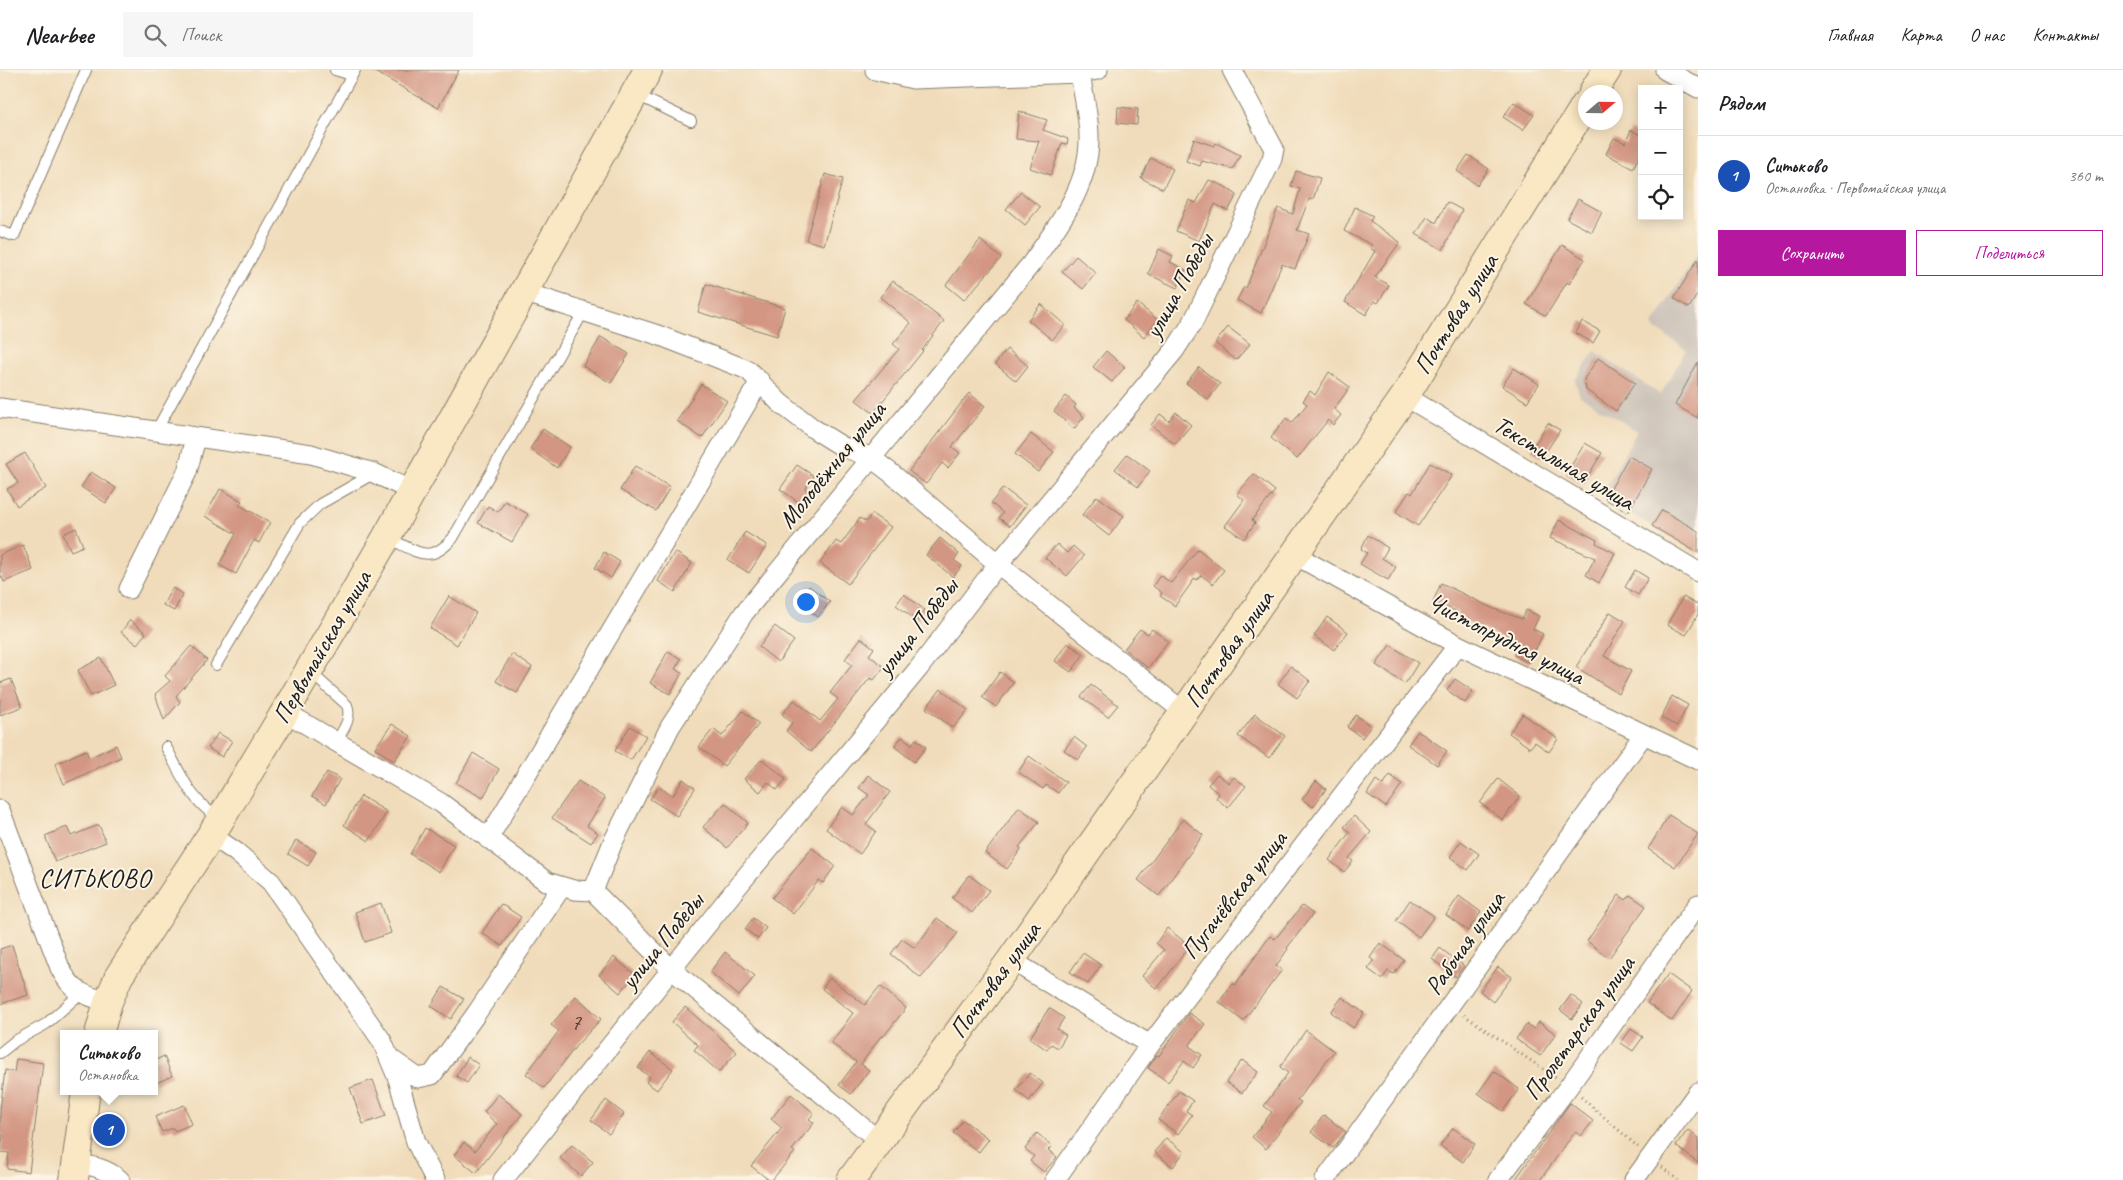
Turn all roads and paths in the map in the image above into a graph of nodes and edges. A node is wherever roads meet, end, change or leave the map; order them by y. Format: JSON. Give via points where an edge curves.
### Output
{"nodes":[{"id":1,"x":86,"y":70,"type":"edge"},
{"id":2,"x":335,"y":70,"type":"edge"},
{"id":3,"x":875,"y":70,"type":"edge"},
{"id":4,"x":1232,"y":70,"type":"edge"},
{"id":5,"x":1607,"y":70,"type":"edge"},
{"id":6,"x":1665,"y":70,"type":"edge"},
{"id":7,"x":353,"y":72,"type":"edge"},
{"id":8,"x":1089,"y":72,"type":"edge"},
{"id":9,"x":641,"y":82,"type":"edge"},
{"id":10,"x":1597,"y":85,"type":"edge"},
{"id":11,"x":1698,"y":88,"type":"edge"},
{"id":12,"x":1578,"y":117,"type":"edge"},
{"id":13,"x":690,"y":121,"type":"dead end"},
{"id":14,"x":0,"y":231,"type":"edge"},
{"id":15,"x":523,"y":292,"type":"junction"},
{"id":16,"x":584,"y":311,"type":"junction"},
{"id":17,"x":760,"y":381,"type":"junction"},
{"id":18,"x":1405,"y":396,"type":"junction"},
{"id":19,"x":0,"y":408,"type":"edge"},
{"id":20,"x":156,"y":431,"type":"junction"},
{"id":21,"x":196,"y":438,"type":"junction"},
{"id":22,"x":870,"y":457,"type":"junction"},
{"id":23,"x":374,"y":473,"type":"junction"},
{"id":24,"x":412,"y":491,"type":"junction"},
{"id":25,"x":386,"y":538,"type":"junction"},
{"id":26,"x":1295,"y":556,"type":"junction"},
{"id":27,"x":998,"y":564,"type":"junction"},
{"id":28,"x":1698,"y":572,"type":"edge"},
{"id":29,"x":129,"y":589,"type":"dead end"},
{"id":30,"x":1458,"y":645,"type":"junction"},
{"id":31,"x":216,"y":665,"type":"dead end"},
{"id":32,"x":309,"y":670,"type":"junction"},
{"id":33,"x":285,"y":712,"type":"junction"},
{"id":34,"x":1184,"y":712,"type":"junction"},
{"id":35,"x":1644,"y":734,"type":"junction"},
{"id":36,"x":336,"y":742,"type":"junction"},
{"id":37,"x":166,"y":747,"type":"dead end"},
{"id":38,"x":1698,"y":760,"type":"edge"},
{"id":39,"x":0,"y":810,"type":"edge"},
{"id":40,"x":215,"y":828,"type":"junction"},
{"id":41,"x":488,"y":839,"type":"junction"},
{"id":42,"x":561,"y":888,"type":"junction"},
{"id":43,"x":593,"y":891,"type":"junction"},
{"id":44,"x":1698,"y":904,"type":"edge"},
{"id":45,"x":1011,"y":960,"type":"junction"},
{"id":46,"x":671,"y":969,"type":"junction"},
{"id":47,"x":80,"y":994,"type":"junction"},
{"id":48,"x":108,"y":1002,"type":"junction"},
{"id":49,"x":100,"y":1030,"type":"edge"},
{"id":50,"x":1150,"y":1046,"type":"junction"},
{"id":51,"x":0,"y":1053,"type":"edge"},
{"id":52,"x":390,"y":1058,"type":"junction"},
{"id":53,"x":1698,"y":1092,"type":"edge"},
{"id":54,"x":85,"y":1095,"type":"edge"},
{"id":55,"x":878,"y":1140,"type":"junction"},
{"id":56,"x":75,"y":1172,"type":"edge"},
{"id":57,"x":120,"y":1180,"type":"edge"},
{"id":58,"x":435,"y":1180,"type":"edge"},
{"id":59,"x":503,"y":1180,"type":"edge"},
{"id":60,"x":851,"y":1180,"type":"edge"},
{"id":61,"x":1055,"y":1180,"type":"edge"},
{"id":62,"x":1325,"y":1180,"type":"edge"},
{"id":63,"x":1498,"y":1180,"type":"edge"},
{"id":64,"x":1634,"y":1180,"type":"edge"}],
"edges":[{"from":1,"to":14,"type":"lane","via":[[14,236]]},
{"from":2,"to":7,"type":"lane"},
{"from":3,"to":8,"type":"street","via":[[913,79]]},
{"from":4,"to":27,"type":"street","name":"улица Победы","via":[[1271,140],[1274,149],[1272,159],[1193,322],[1174,351]]},
{"from":5,"to":10,"type":"street"},
{"from":6,"to":11,"type":"street"},
{"from":7,"to":20,"type":"lane"},
{"from":8,"to":22,"type":"street","name":"Молодёжная улица","via":[[1086,163],[1063,218],[1031,264]]},
{"from":9,"to":13,"type":"lane"},
{"from":9,"to":15,"type":"street","name":"Первомайская улица"},
{"from":12,"to":18,"type":"street","name":"Почтовая улица"},
{"from":15,"to":16,"type":"street"},
{"from":15,"to":24,"type":"street","name":"Первомайская улица"},
{"from":16,"to":17,"type":"street","via":[[658,334],[748,370]]},
{"from":16,"to":25,"type":"lane","via":[[444,549],[434,555],[426,554]]},
{"from":17,"to":22,"type":"street","via":[[814,429],[843,447]]},
{"from":17,"to":41,"type":"street"},
{"from":18,"to":26,"type":"street","name":"Почтовая улица"},
{"from":18,"to":28,"type":"street","name":"Текстильная улица"},
{"from":19,"to":20,"type":"street"},
{"from":20,"to":21,"type":"street"},
{"from":21,"to":23,"type":"street","via":[[311,454]]},
{"from":21,"to":29,"type":"street","via":[[187,472]]},
{"from":22,"to":27,"type":"street"},
{"from":22,"to":43,"type":"street","name":"Молодёжная улица","via":[[744,613],[670,726],[613,842]]},
{"from":23,"to":24,"type":"street"},
{"from":23,"to":31,"type":"lane","via":[[320,504],[300,523]]},
{"from":24,"to":25,"type":"street","name":"Первомайская улица"},
{"from":25,"to":32,"type":"street","name":"Первомайская улица"},
{"from":26,"to":30,"type":"street","name":"Чистопрудная улица"},
{"from":26,"to":34,"type":"street","name":"Почтовая улица"},
{"from":27,"to":34,"type":"street"},
{"from":27,"to":46,"type":"street","name":"улица Победы","via":[[919,668]]},
{"from":30,"to":35,"type":"street","name":"Чистопрудная улица"},
{"from":30,"to":50,"type":"street","name":"Пугачёвская улица"},
{"from":32,"to":33,"type":"street","name":"Первомайская улица"},
{"from":32,"to":36,"type":"lane","via":[[347,705],[348,722]]},
{"from":33,"to":36,"type":"street"},
{"from":33,"to":40,"type":"street","name":"Первомайская улица"},
{"from":34,"to":45,"type":"street","name":"Почтовая улица"},
{"from":35,"to":38,"type":"street","name":"Чистопрудная улица"},
{"from":35,"to":62,"type":"street","name":"Рабочая улица"},
{"from":36,"to":41,"type":"street","via":[[441,803]]},
{"from":37,"to":40,"type":"lane","via":[[193,797]]},
{"from":39,"to":47,"type":"street","via":[[60,968],[68,983]]},
{"from":40,"to":48,"type":"street","name":"Первомайская улица","via":[[123,970]]},
{"from":40,"to":52,"type":"street","via":[[236,852],[271,882]]},
{"from":41,"to":42,"type":"street","via":[[547,882]]},
{"from":42,"to":43,"type":"street"},
{"from":42,"to":52,"type":"street","via":[[432,1074],[418,1078]]},
{"from":43,"to":46,"type":"street"},
{"from":44,"to":63,"type":"street","name":"Пролетарская улица"},
{"from":45,"to":50,"type":"street"},
{"from":45,"to":55,"type":"street","name":"Почтовая улица"},
{"from":46,"to":55,"type":"street"},
{"from":46,"to":59,"type":"street","name":"улица Победы"},
{"from":47,"to":48,"type":"street"},
{"from":47,"to":51,"type":"lane","via":[[46,1024]]},
{"from":48,"to":49,"type":"street","name":"Первомайская улица"},
{"from":50,"to":61,"type":"street","name":"Пугачёвская улица"},
{"from":52,"to":58,"type":"street","via":[[416,1142]]},
{"from":53,"to":64,"type":"street"},
{"from":54,"to":56,"type":"street"},
{"from":55,"to":60,"type":"street","name":"Почтовая улица"},
{"from":56,"to":57,"type":"street","via":[[98,1167]]}]}
